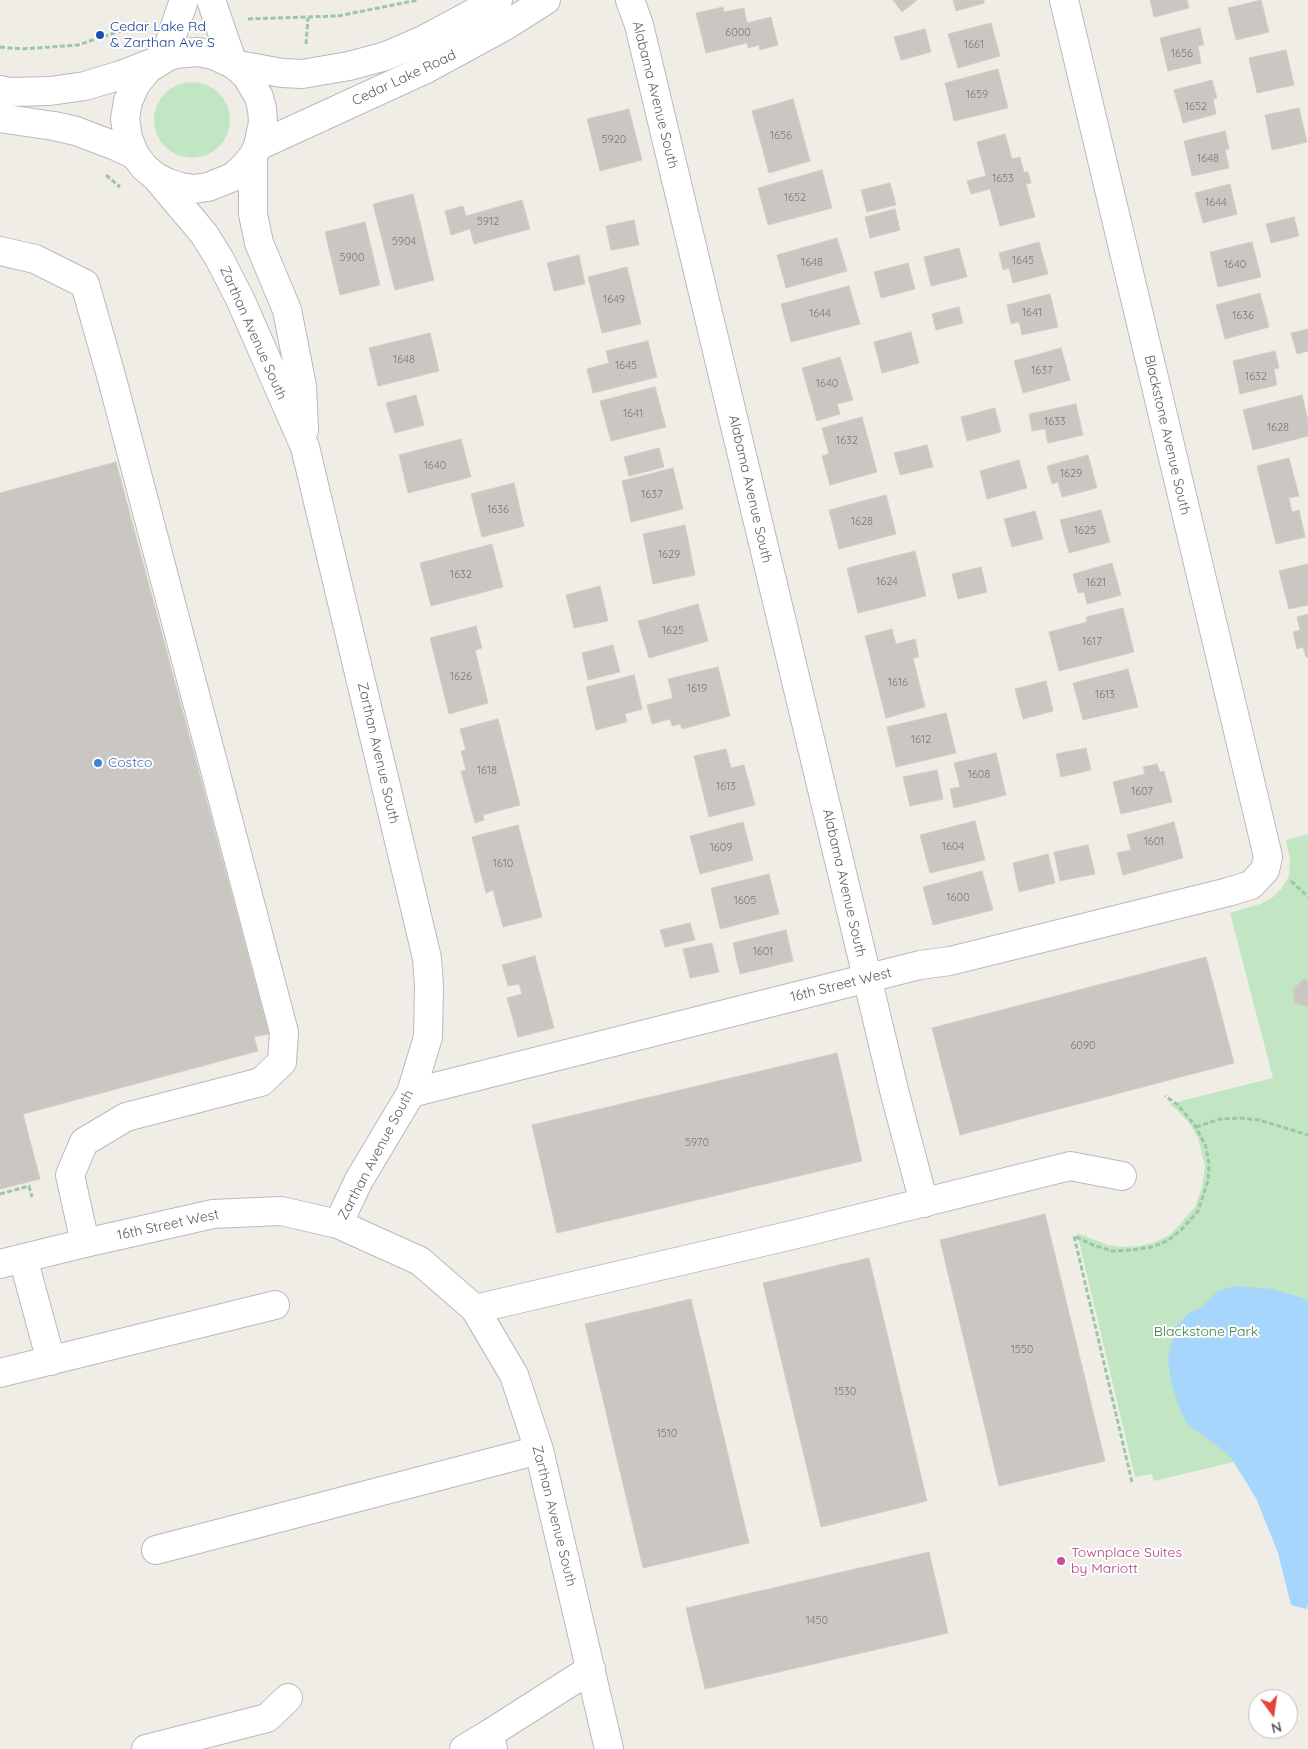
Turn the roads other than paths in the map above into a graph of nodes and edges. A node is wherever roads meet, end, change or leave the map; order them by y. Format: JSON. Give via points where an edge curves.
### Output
{"nodes":[{"id":1,"x":184,"y":0,"type":"edge"},
{"id":2,"x":211,"y":0,"type":"edge"},
{"id":3,"x":498,"y":0,"type":"edge"},
{"id":4,"x":546,"y":0,"type":"edge"},
{"id":5,"x":630,"y":0,"type":"edge"},
{"id":6,"x":1064,"y":0,"type":"edge"},
{"id":7,"x":164,"y":59,"type":"junction"},
{"id":8,"x":233,"y":64,"type":"junction"},
{"id":9,"x":0,"y":90,"type":"edge"},
{"id":10,"x":0,"y":118,"type":"edge"},
{"id":11,"x":255,"y":152,"type":"junction"},
{"id":12,"x":135,"y":155,"type":"junction"},
{"id":13,"x":156,"y":177,"type":"junction"},
{"id":14,"x":0,"y":251,"type":"edge"},
{"id":15,"x":304,"y":447,"type":"junction"},
{"id":16,"x":1265,"y":870,"type":"joint"},
{"id":17,"x":868,"y":979,"type":"junction"},
{"id":18,"x":411,"y":1093,"type":"junction"},
{"id":19,"x":1122,"y":1176,"type":"dead end"},
{"id":20,"x":924,"y":1203,"type":"junction"},
{"id":21,"x":338,"y":1224,"type":"junction"},
{"id":22,"x":85,"y":1243,"type":"junction"},
{"id":23,"x":11,"y":1261,"type":"edge"},
{"id":24,"x":275,"y":1304,"type":"dead end"},
{"id":25,"x":475,"y":1309,"type":"junction"},
{"id":26,"x":51,"y":1360,"type":"junction"},
{"id":27,"x":0,"y":1373,"type":"edge"},
{"id":28,"x":539,"y":1450,"type":"junction"},
{"id":29,"x":156,"y":1550,"type":"dead end"},
{"id":30,"x":591,"y":1669,"type":"junction"},
{"id":31,"x":288,"y":1698,"type":"dead end"},
{"id":32,"x":491,"y":1742,"type":"edge"},
{"id":33,"x":146,"y":1749,"type":"edge"},
{"id":34,"x":464,"y":1749,"type":"edge"},
{"id":35,"x":610,"y":1749,"type":"edge"}],
"edges":[{"from":1,"to":7,"type":"street"},
{"from":2,"to":8,"type":"street"},
{"from":3,"to":8,"type":"street","name":"Cedar Lake Road","via":[[423,40],[386,56],[349,66],[302,74]]},
{"from":4,"to":11,"type":"street","name":"Cedar Lake Road","via":[[426,69]]},
{"from":5,"to":17,"type":"street","name":"Alabama Avenue South"},
{"from":6,"to":16,"type":"street","name":"Blackstone Avenue South","via":[[1265,844],[1268,857]]},
{"from":7,"to":8,"type":"street","name":"Cedar Lake Road","via":[[175,54],[198,52]]},
{"from":7,"to":9,"type":"street","name":"Cedar Lake Road","via":[[85,86],[50,91]]},
{"from":7,"to":12,"type":"street","name":"Cedar Lake Road","via":[[148,69],[128,101],[128,138]]},
{"from":8,"to":11,"type":"street","name":"Cedar Lake Road","via":[[246,75],[259,97],[263,122]]},
{"from":10,"to":12,"type":"street","name":"Cedar Lake Road","via":[[76,132]]},
{"from":11,"to":13,"type":"street","name":"Cedar Lake Road","via":[[233,177],[208,188],[181,187]]},
{"from":11,"to":15,"type":"street","name":"Zarthan Avenue South","via":[[253,214],[259,243],[287,310],[302,386]]},
{"from":12,"to":13,"type":"street","name":"Cedar Lake Road"},
{"from":13,"to":15,"type":"street","name":"Zarthan Avenue South","via":[[204,234],[219,258]]},
{"from":14,"to":22,"type":"street","via":[[35,259],[85,284],[284,1032],[282,1062],[261,1082],[126,1117],[84,1142],[70,1174]]},
{"from":15,"to":18,"type":"street","name":"Zarthan Avenue South","via":[[427,958],[428,1037]]},
{"from":16,"to":17,"type":"street","name":"16th Street West","via":[[1252,885],[1228,892]]},
{"from":17,"to":18,"type":"street","name":"16th Street West"},
{"from":17,"to":20,"type":"street","name":"Alabama Avenue South"},
{"from":18,"to":21,"type":"street","name":"Zarthan Avenue South","via":[[359,1180]]},
{"from":19,"to":20,"type":"street","via":[[1070,1166]]},
{"from":20,"to":25,"type":"street"},
{"from":21,"to":22,"type":"street","name":"16th Street West","via":[[280,1211],[213,1214]]},
{"from":21,"to":25,"type":"street","name":"Zarthan Avenue South","via":[[420,1261]]},
{"from":22,"to":23,"type":"street","name":"16th Street West"},
{"from":23,"to":26,"type":"street"},
{"from":24,"to":26,"type":"street"},
{"from":25,"to":28,"type":"street","name":"Zarthan Avenue South","via":[[514,1375]]},
{"from":26,"to":27,"type":"street"},
{"from":28,"to":29,"type":"street"},
{"from":28,"to":30,"type":"street","name":"Zarthan Avenue South"},
{"from":30,"to":32,"type":"street"},
{"from":30,"to":35,"type":"street","name":"Zarthan Avenue South"},
{"from":31,"to":33,"type":"street","via":[[267,1718]]},
{"from":32,"to":34,"type":"street"}]}
